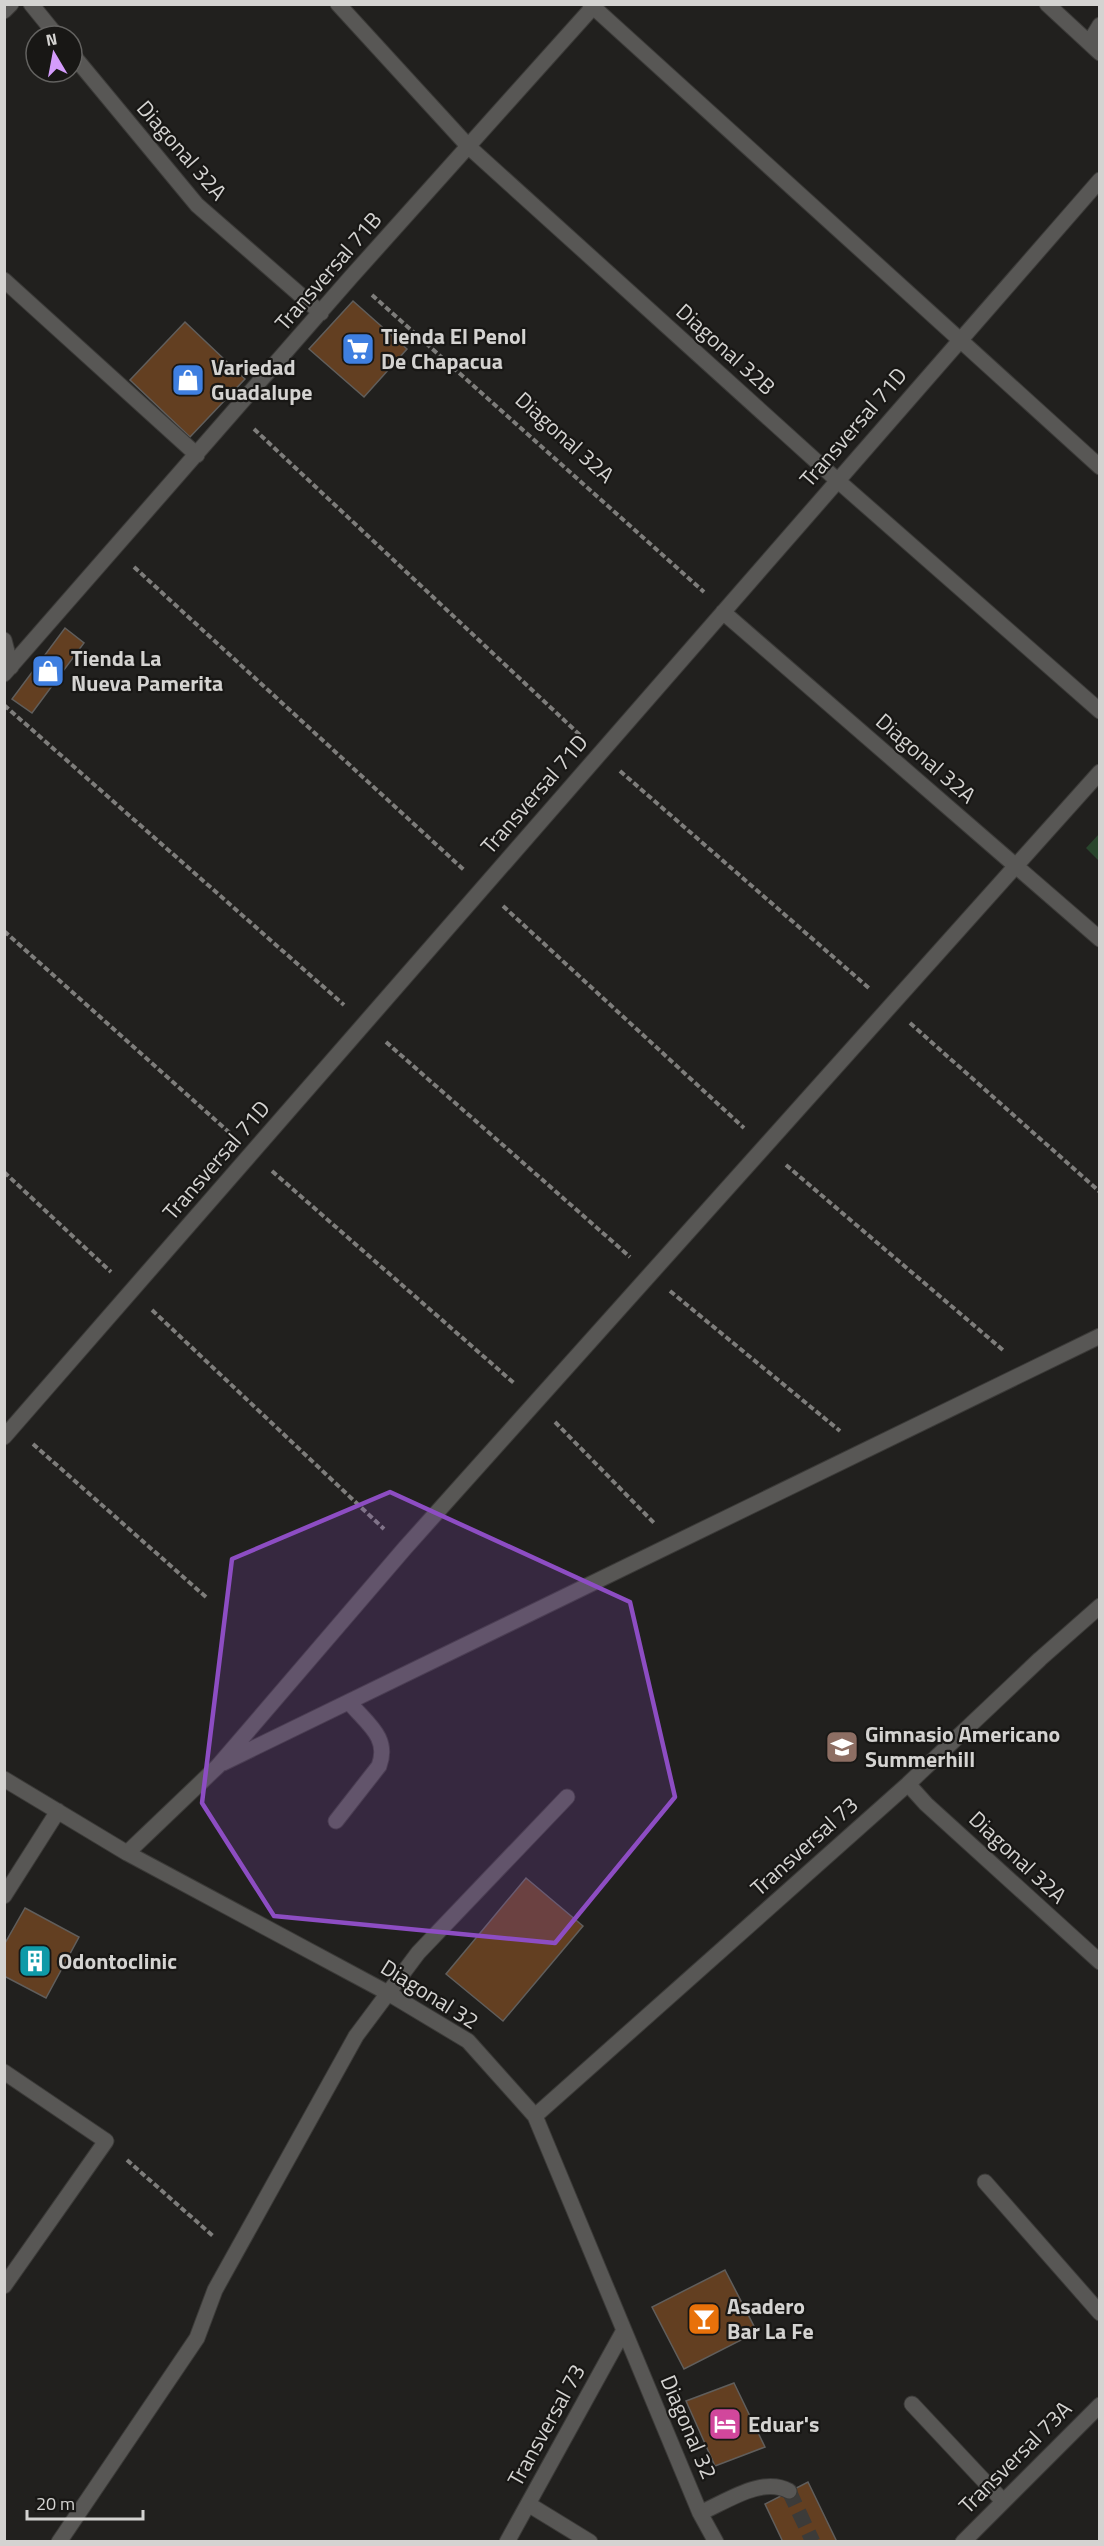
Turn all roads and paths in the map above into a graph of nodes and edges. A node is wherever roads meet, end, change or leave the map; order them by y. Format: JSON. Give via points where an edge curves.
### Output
{"nodes":[{"id":1,"x":11,"y":4,"type":"edge"},
{"id":2,"x":31,"y":4,"type":"edge"},
{"id":3,"x":338,"y":4,"type":"edge"},
{"id":4,"x":1047,"y":4,"type":"edge"},
{"id":5,"x":592,"y":6,"type":"edge"},
{"id":6,"x":4,"y":10,"type":"edge"},
{"id":7,"x":47,"y":24,"type":"edge"},
{"id":8,"x":1100,"y":25,"type":"edge"},
{"id":9,"x":1094,"y":48,"type":"edge"},
{"id":10,"x":84,"y":68,"type":"edge"},
{"id":11,"x":469,"y":147,"type":"junction"},
{"id":12,"x":1100,"y":180,"type":"edge"},
{"id":13,"x":351,"y":277,"type":"junction"},
{"id":14,"x":4,"y":280,"type":"edge"},
{"id":15,"x":321,"y":313,"type":"junction"},
{"id":16,"x":959,"y":340,"type":"junction"},
{"id":17,"x":236,"y":411,"type":"junction"},
{"id":18,"x":197,"y":455,"type":"junction"},
{"id":19,"x":1100,"y":467,"type":"edge"},
{"id":20,"x":837,"y":480,"type":"junction"},
{"id":21,"x":114,"y":549,"type":"junction"},
{"id":22,"x":695,"y":582,"type":"dead end"},
{"id":23,"x":723,"y":612,"type":"junction"},
{"id":24,"x":4,"y":639,"type":"edge"},
{"id":25,"x":8,"y":670,"type":"edge"},
{"id":26,"x":4,"y":705,"type":"edge"},
{"id":27,"x":1100,"y":711,"type":"edge"},
{"id":28,"x":599,"y":754,"type":"junction"},
{"id":29,"x":1100,"y":772,"type":"edge"},
{"id":30,"x":1016,"y":866,"type":"junction"},
{"id":31,"x":483,"y":887,"type":"junction"},
{"id":32,"x":4,"y":931,"type":"edge"},
{"id":33,"x":1100,"y":939,"type":"edge"},
{"id":34,"x":890,"y":1005,"type":"junction"},
{"id":35,"x":365,"y":1023,"type":"junction"},
{"id":36,"x":764,"y":1146,"type":"junction"},
{"id":37,"x":252,"y":1153,"type":"junction"},
{"id":38,"x":4,"y":1172,"type":"edge"},
{"id":39,"x":1100,"y":1192,"type":"edge"},
{"id":40,"x":649,"y":1274,"type":"junction"},
{"id":41,"x":132,"y":1291,"type":"junction"},
{"id":42,"x":1100,"y":1336,"type":"edge"},
{"id":43,"x":1027,"y":1371,"type":"junction"},
{"id":44,"x":536,"y":1402,"type":"junction"},
{"id":45,"x":9,"y":1432,"type":"edge"},
{"id":46,"x":864,"y":1451,"type":"junction"},
{"id":47,"x":674,"y":1543,"type":"junction"},
{"id":48,"x":405,"y":1548,"type":"junction"},
{"id":49,"x":207,"y":1598,"type":"dead end"},
{"id":50,"x":1100,"y":1606,"type":"edge"},
{"id":51,"x":349,"y":1702,"type":"junction"},
{"id":52,"x":218,"y":1766,"type":"junction"},
{"id":53,"x":4,"y":1779,"type":"edge"},
{"id":54,"x":908,"y":1784,"type":"junction"},
{"id":55,"x":567,"y":1797,"type":"dead end"},
{"id":56,"x":58,"y":1811,"type":"junction"},
{"id":57,"x":336,"y":1821,"type":"dead end"},
{"id":58,"x":127,"y":1853,"type":"junction"},
{"id":59,"x":4,"y":1896,"type":"edge"},
{"id":60,"x":1100,"y":1962,"type":"edge"},
{"id":61,"x":388,"y":1993,"type":"junction"},
{"id":62,"x":4,"y":2072,"type":"edge"},
{"id":63,"x":536,"y":2116,"type":"junction"},
{"id":64,"x":106,"y":2141,"type":"junction"},
{"id":65,"x":985,"y":2182,"type":"dead end"},
{"id":66,"x":236,"y":2253,"type":"junction"},
{"id":67,"x":4,"y":2286,"type":"edge"},
{"id":68,"x":1100,"y":2313,"type":"edge"},
{"id":69,"x":624,"y":2330,"type":"junction"},
{"id":70,"x":912,"y":2404,"type":"dead end"},
{"id":71,"x":1100,"y":2405,"type":"edge"},
{"id":72,"x":789,"y":2492,"type":"dead end"},
{"id":73,"x":1002,"y":2500,"type":"junction"},
{"id":74,"x":528,"y":2504,"type":"junction"},
{"id":75,"x":700,"y":2513,"type":"junction"},
{"id":76,"x":59,"y":2541,"type":"edge"},
{"id":77,"x":507,"y":2541,"type":"edge"},
{"id":78,"x":590,"y":2541,"type":"edge"},
{"id":79,"x":716,"y":2541,"type":"edge"},
{"id":80,"x":963,"y":2541,"type":"edge"}],
"edges":[{"from":1,"to":6,"type":"street"},
{"from":2,"to":7,"type":"street"},
{"from":3,"to":11,"type":"street","name":"Diagonal 32B"},
{"from":4,"to":9,"type":"street"},
{"from":5,"to":11,"type":"street","name":"Transversal 71B"},
{"from":5,"to":16,"type":"street"},
{"from":8,"to":9,"type":"street"},
{"from":10,"to":15,"type":"street","name":"Diagonal 32A","via":[[197,205]]},
{"from":11,"to":13,"type":"street","name":"Transversal 71B"},
{"from":11,"to":20,"type":"street","name":"Diagonal 32B"},
{"from":12,"to":16,"type":"street","name":"Transversal 71D"},
{"from":13,"to":15,"type":"street","name":"Transversal 71B"},
{"from":13,"to":22,"type":"path","name":"Diagonal 32A"},
{"from":14,"to":18,"type":"street"},
{"from":15,"to":17,"type":"street","name":"Transversal 71B"},
{"from":16,"to":19,"type":"street"},
{"from":16,"to":20,"type":"street","name":"Transversal 71D"},
{"from":17,"to":18,"type":"street","name":"Transversal 71B"},
{"from":17,"to":28,"type":"path"},
{"from":18,"to":21,"type":"street","name":"Transversal 71B"},
{"from":20,"to":23,"type":"street","name":"Transversal 71D"},
{"from":20,"to":27,"type":"street","name":"Diagonal 32B"},
{"from":21,"to":25,"type":"street","name":"Transversal 71B"},
{"from":21,"to":31,"type":"path"},
{"from":23,"to":28,"type":"street","name":"Transversal 71D"},
{"from":23,"to":30,"type":"street","name":"Diagonal 32A"},
{"from":24,"to":25,"type":"street"},
{"from":26,"to":35,"type":"path"},
{"from":28,"to":31,"type":"street","name":"Transversal 71D"},
{"from":28,"to":34,"type":"path"},
{"from":29,"to":30,"type":"street"},
{"from":30,"to":33,"type":"street","name":"Diagonal 32A"},
{"from":30,"to":34,"type":"street"},
{"from":31,"to":35,"type":"street","name":"Transversal 71D"},
{"from":31,"to":36,"type":"path"},
{"from":32,"to":37,"type":"path"},
{"from":34,"to":36,"type":"street"},
{"from":34,"to":39,"type":"path"},
{"from":35,"to":37,"type":"street","name":"Transversal 71D"},
{"from":35,"to":40,"type":"path"},
{"from":36,"to":40,"type":"street"},
{"from":36,"to":43,"type":"path"},
{"from":37,"to":41,"type":"street","name":"Transversal 71D"},
{"from":37,"to":44,"type":"path"},
{"from":38,"to":41,"type":"path"},
{"from":40,"to":44,"type":"street"},
{"from":40,"to":46,"type":"path"},
{"from":41,"to":45,"type":"street","name":"Transversal 71D"},
{"from":41,"to":48,"type":"path"},
{"from":42,"to":43,"type":"street"},
{"from":43,"to":46,"type":"street"},
{"from":44,"to":47,"type":"path"},
{"from":44,"to":48,"type":"street"},
{"from":45,"to":49,"type":"path"},
{"from":46,"to":47,"type":"street"},
{"from":47,"to":51,"type":"street"},
{"from":48,"to":52,"type":"street"},
{"from":50,"to":54,"type":"street","name":"Transversal 73"},
{"from":51,"to":52,"type":"street"},
{"from":51,"to":57,"type":"street","via":[[381,1740],[382,1756],[379,1766]]},
{"from":52,"to":58,"type":"street"},
{"from":53,"to":56,"type":"street","name":"Diagonal 32"},
{"from":54,"to":60,"type":"street","name":"Diagonal 32A"},
{"from":54,"to":63,"type":"street","name":"Transversal 73"},
{"from":55,"to":61,"type":"street","via":[[417,1953]]},
{"from":56,"to":58,"type":"street","name":"Diagonal 32"},
{"from":56,"to":59,"type":"street"},
{"from":58,"to":61,"type":"street","name":"Diagonal 32"},
{"from":61,"to":63,"type":"street","name":"Diagonal 32","via":[[468,2041]]},
{"from":61,"to":66,"type":"street","via":[[356,2036]]},
{"from":62,"to":64,"type":"street"},
{"from":63,"to":69,"type":"street","name":"Diagonal 32"},
{"from":64,"to":66,"type":"path"},
{"from":64,"to":67,"type":"street"},
{"from":65,"to":68,"type":"street"},
{"from":66,"to":76,"type":"street","via":[[215,2290],[197,2338]]},
{"from":69,"to":74,"type":"street","name":"Transversal 73"},
{"from":69,"to":75,"type":"street","name":"Diagonal 32"},
{"from":70,"to":73,"type":"street"},
{"from":71,"to":73,"type":"street","name":"Transversal 73A"},
{"from":72,"to":75,"type":"street","via":[[779,2486],[761,2487]]},
{"from":73,"to":80,"type":"street","name":"Transversal 73A"},
{"from":74,"to":77,"type":"street","name":"Transversal 73"},
{"from":74,"to":78,"type":"street"},
{"from":75,"to":79,"type":"street","name":"Diagonal 32"}]}
